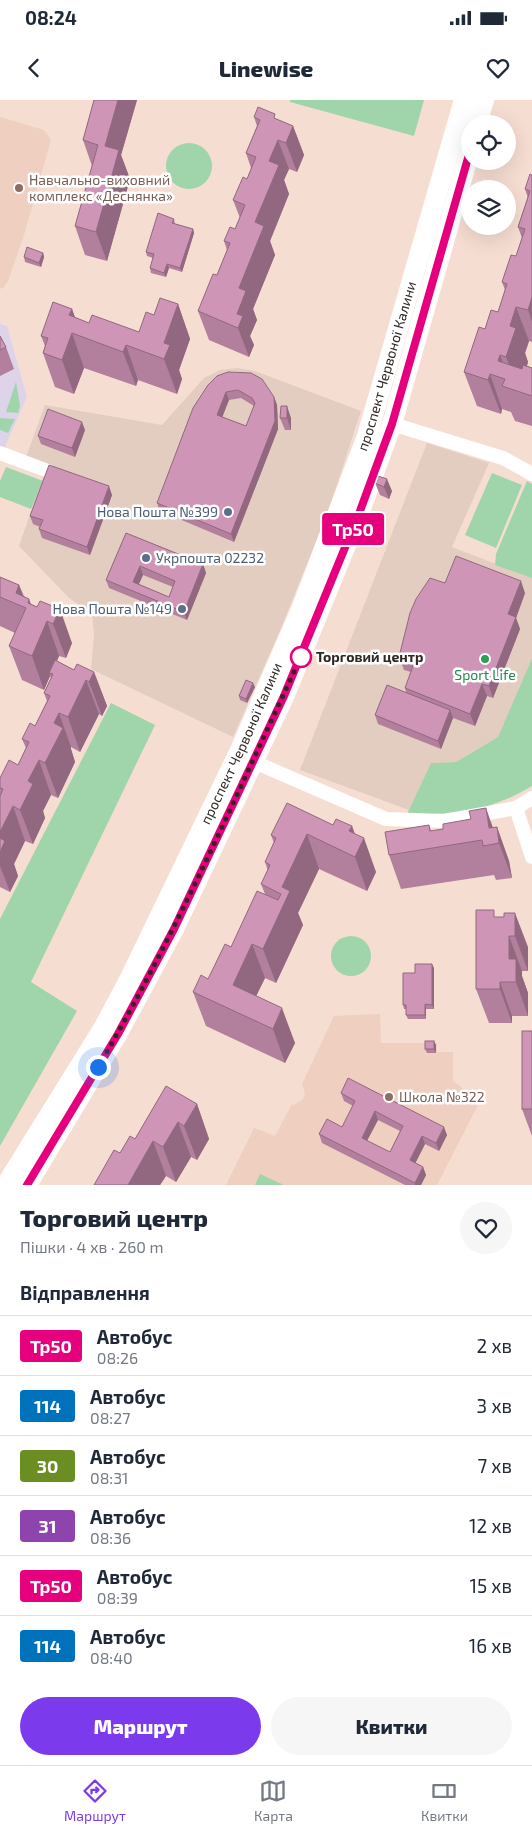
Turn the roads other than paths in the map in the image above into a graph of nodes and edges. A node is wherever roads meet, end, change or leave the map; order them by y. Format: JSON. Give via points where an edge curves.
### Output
{"nodes":[{"id":1,"x":464,"y":100,"type":"edge"},
{"id":2,"x":484,"y":100,"type":"edge"},
{"id":3,"x":480,"y":115,"type":"edge"},
{"id":4,"x":465,"y":170,"type":"edge"},
{"id":5,"x":392,"y":424,"type":"junction"},
{"id":6,"x":0,"y":453,"type":"edge"},
{"id":7,"x":48,"y":471,"type":"edge"},
{"id":8,"x":532,"y":474,"type":"edge"},
{"id":9,"x":254,"y":762,"type":"junction"},
{"id":10,"x":532,"y":798,"type":"edge"},
{"id":11,"x":516,"y":808,"type":"junction"},
{"id":12,"x":532,"y":856,"type":"edge"},
{"id":13,"x":6,"y":1185,"type":"edge"},
{"id":14,"x":27,"y":1185,"type":"edge"}],
"edges":[{"from":1,"to":13,"type":"main road","name":"проспект Червоної Калини","via":[[367,436],[298,616],[248,732],[133,972],[104,1027]]},
{"from":2,"to":3,"type":"main road"},
{"from":4,"to":5,"type":"main road","name":"проспект Червоної Калини"},
{"from":5,"to":8,"type":"street","name":"проспект Червоної Калини","via":[[503,458]]},
{"from":5,"to":9,"type":"main road","name":"проспект Червоної Калини","via":[[325,598]]},
{"from":6,"to":7,"type":"street"},
{"from":9,"to":11,"type":"street","name":"проспект Червоної Калини","via":[[386,819],[444,820]]},
{"from":9,"to":14,"type":"main road","name":"проспект Червоної Калини","via":[[174,929],[118,1034]]},
{"from":10,"to":11,"type":"street","name":"проспект Червоної Калини"},
{"from":11,"to":12,"type":"street"}]}
